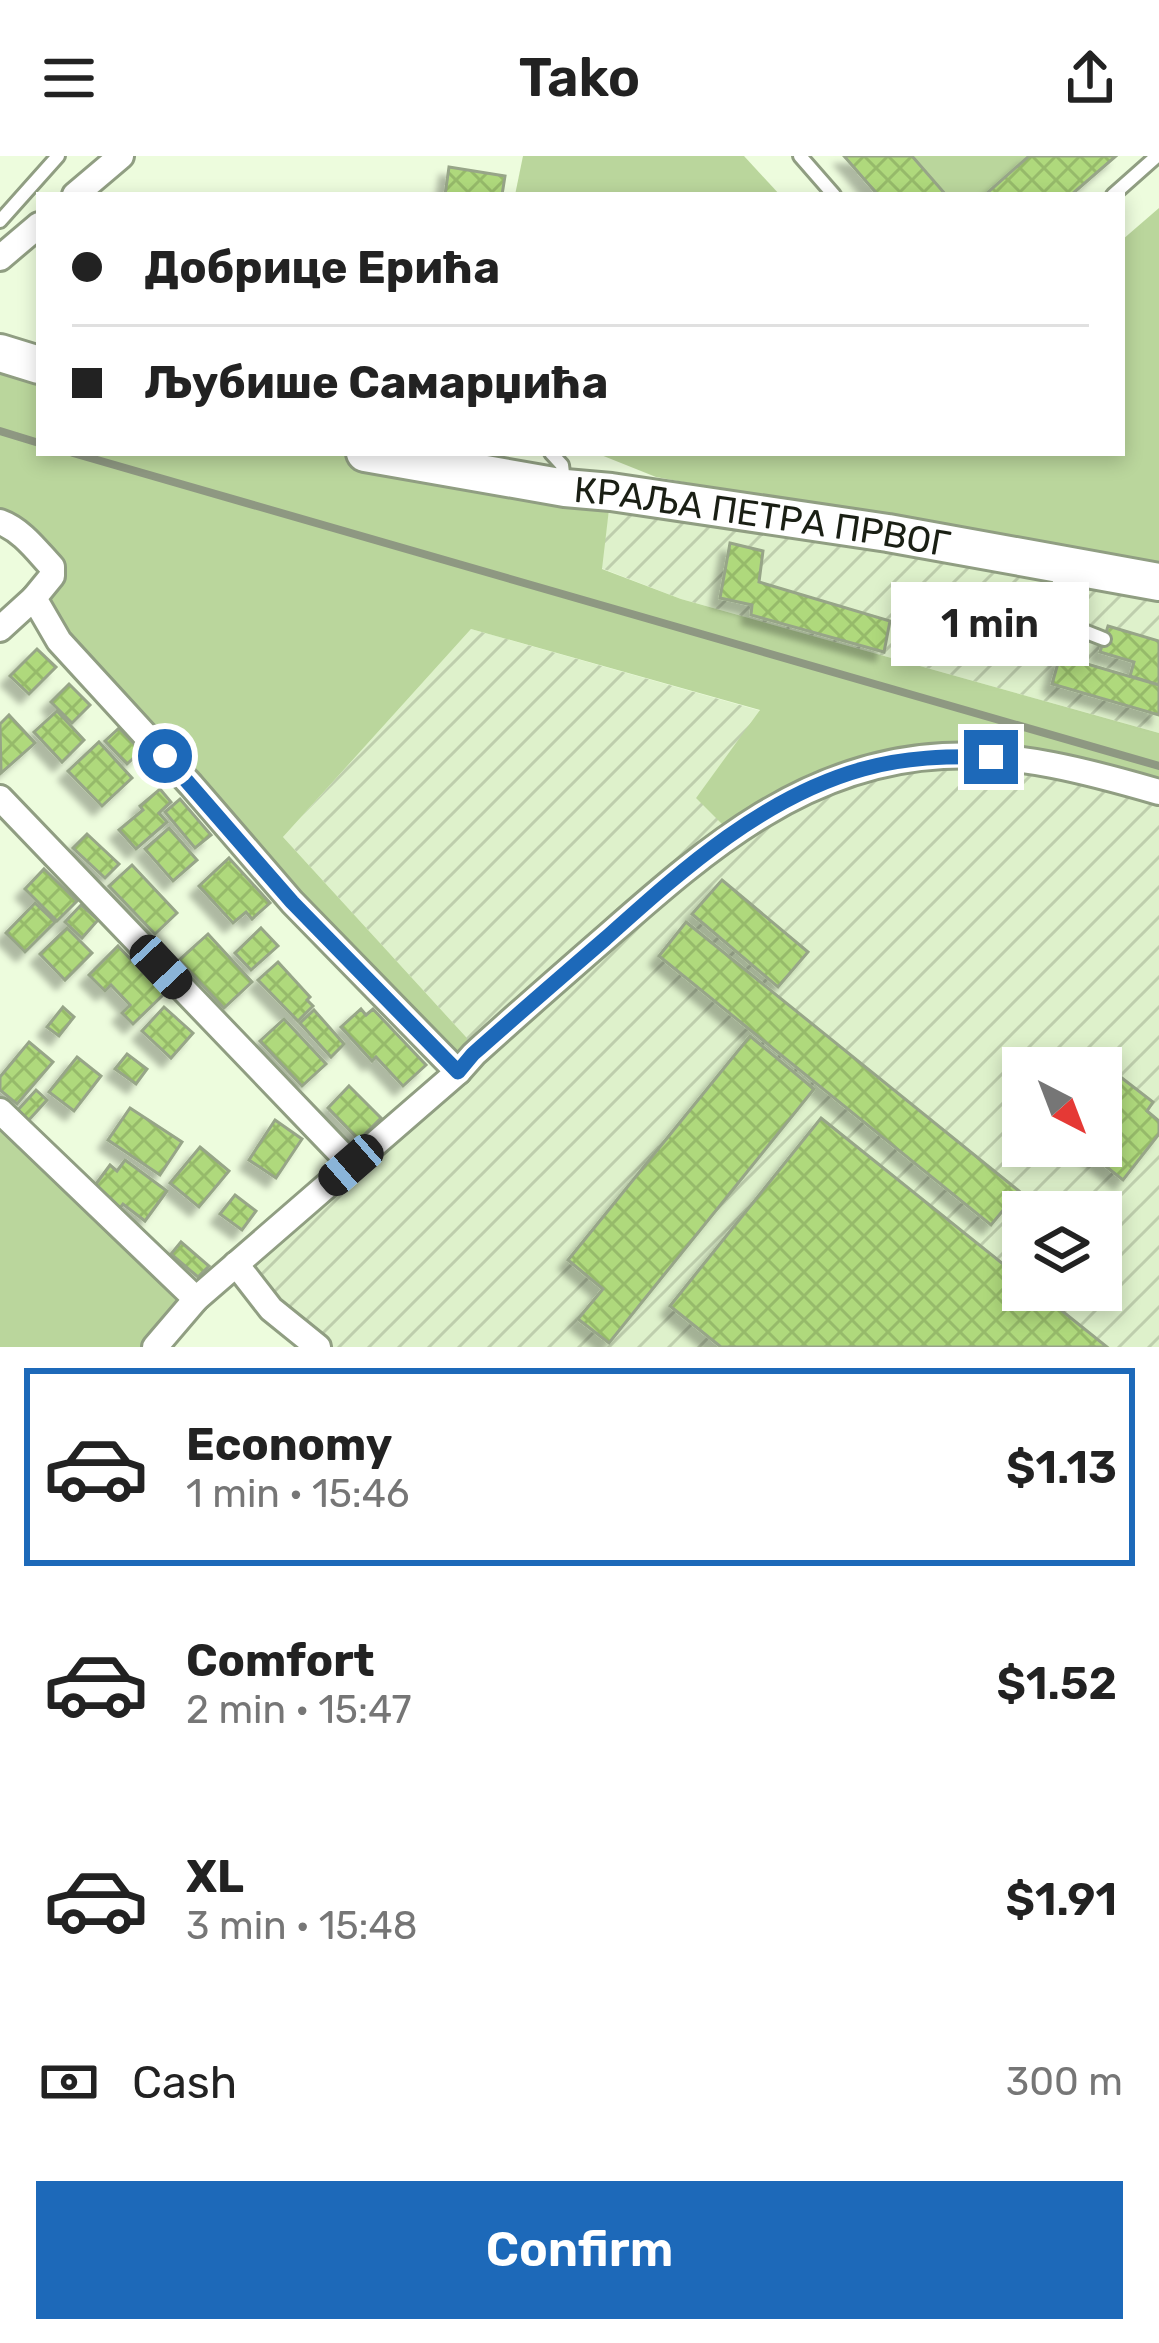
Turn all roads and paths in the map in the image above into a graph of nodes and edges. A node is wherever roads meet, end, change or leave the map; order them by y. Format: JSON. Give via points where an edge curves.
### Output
{"nodes":[{"id":1,"x":58,"y":156,"type":"edge"},
{"id":2,"x":122,"y":156,"type":"edge"},
{"id":3,"x":800,"y":156,"type":"edge"},
{"id":4,"x":1157,"y":156,"type":"edge"},
{"id":5,"x":79,"y":192,"type":"edge"},
{"id":6,"x":831,"y":192,"type":"edge"},
{"id":7,"x":1117,"y":192,"type":"edge"},
{"id":8,"x":0,"y":221,"type":"edge"},
{"id":9,"x":36,"y":228,"type":"edge"},
{"id":10,"x":0,"y":258,"type":"edge"},
{"id":11,"x":0,"y":353,"type":"edge"},
{"id":12,"x":36,"y":364,"type":"edge"},
{"id":13,"x":382,"y":456,"type":"edge"},
{"id":14,"x":554,"y":456,"type":"edge"},
{"id":15,"x":565,"y":488,"type":"junction"},
{"id":16,"x":0,"y":522,"type":"edge"},
{"id":17,"x":1064,"y":565,"type":"junction"},
{"id":18,"x":1159,"y":582,"type":"edge"},
{"id":19,"x":34,"y":598,"type":"junction"},
{"id":20,"x":0,"y":629,"type":"edge"},
{"id":21,"x":1104,"y":638,"type":"dead end"},
{"id":22,"x":1159,"y":792,"type":"edge"},
{"id":23,"x":0,"y":798,"type":"edge"},
{"id":24,"x":458,"y":1072,"type":"junction"},
{"id":25,"x":0,"y":1111,"type":"edge"},
{"id":26,"x":351,"y":1165,"type":"junction"},
{"id":27,"x":236,"y":1264,"type":"junction"},
{"id":28,"x":196,"y":1299,"type":"junction"},
{"id":29,"x":155,"y":1347,"type":"edge"},
{"id":30,"x":318,"y":1347,"type":"edge"}],
"edges":[{"from":1,"to":8,"type":"lane"},
{"from":2,"to":5,"type":"street"},
{"from":3,"to":6,"type":"lane"},
{"from":4,"to":7,"type":"lane"},
{"from":9,"to":10,"type":"street"},
{"from":11,"to":12,"type":"main road"},
{"from":13,"to":15,"type":"main road","name":"КРАЉА ПЕТРА ПРВОГ"},
{"from":14,"to":15,"type":"lane"},
{"from":15,"to":17,"type":"main road","name":"КРАЉА ПЕТРА ПРВОГ"},
{"from":16,"to":19,"type":"street","via":[[52,567]]},
{"from":17,"to":18,"type":"main road","name":"КРАЉА ПЕТРА ПРВОГ"},
{"from":17,"to":21,"type":"lane","via":[[1057,614]]},
{"from":19,"to":20,"type":"street"},
{"from":19,"to":24,"type":"street","via":[[59,641],[292,902]]},
{"from":22,"to":24,"type":"street","via":[[991,757],[942,756],[832,779],[695,860]]},
{"from":23,"to":26,"type":"street"},
{"from":24,"to":26,"type":"street"},
{"from":25,"to":28,"type":"street"},
{"from":26,"to":27,"type":"street"},
{"from":27,"to":28,"type":"street"},
{"from":27,"to":30,"type":"street","via":[[272,1309]]},
{"from":28,"to":29,"type":"street"}]}
